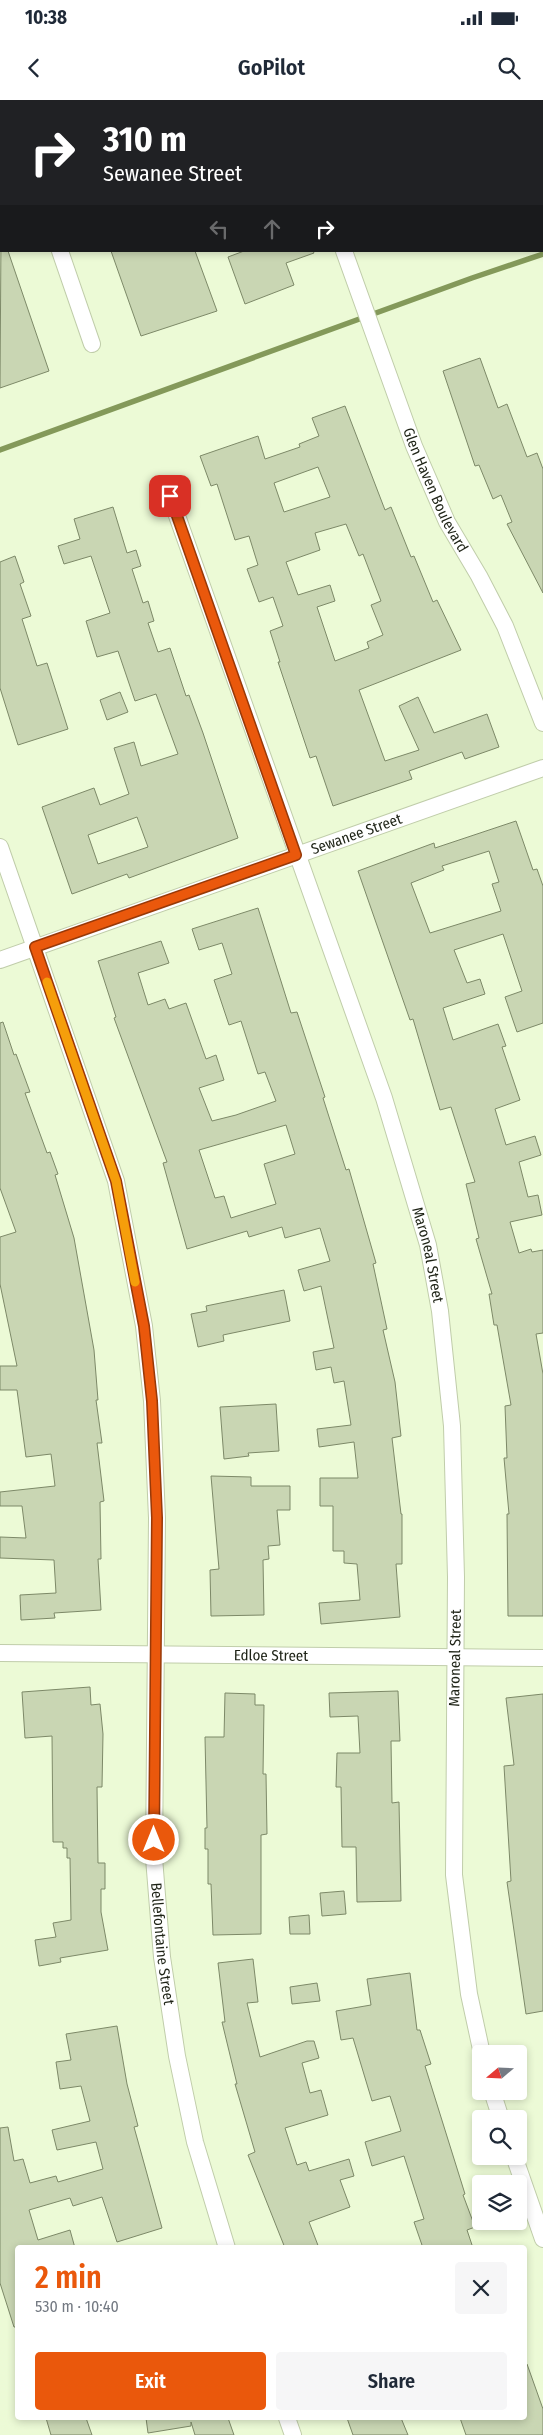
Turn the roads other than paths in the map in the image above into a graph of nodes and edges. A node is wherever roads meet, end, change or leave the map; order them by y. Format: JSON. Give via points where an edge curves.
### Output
{"nodes":[{"id":1,"x":60,"y":252,"type":"edge"},
{"id":2,"x":344,"y":252,"type":"edge"},
{"id":3,"x":92,"y":344,"type":"dead end"},
{"id":4,"x":170,"y":496,"type":"dead end"},
{"id":5,"x":543,"y":723,"type":"edge"},
{"id":6,"x":543,"y":768,"type":"edge"},
{"id":7,"x":0,"y":847,"type":"edge"},
{"id":8,"x":296,"y":855,"type":"junction"},
{"id":9,"x":35,"y":947,"type":"junction"},
{"id":10,"x":0,"y":960,"type":"edge"},
{"id":11,"x":0,"y":1653,"type":"edge"},
{"id":12,"x":155,"y":1654,"type":"junction"},
{"id":13,"x":543,"y":1658,"type":"edge"},
{"id":14,"x":455,"y":1659,"type":"junction"},
{"id":15,"x":480,"y":2045,"type":"edge"},
{"id":16,"x":517,"y":2165,"type":"edge"},
{"id":17,"x":543,"y":2238,"type":"edge"},
{"id":18,"x":227,"y":2245,"type":"edge"},
{"id":19,"x":288,"y":2420,"type":"edge"},
{"id":20,"x":293,"y":2435,"type":"edge"}],
"edges":[{"from":1,"to":3,"type":"street"},
{"from":2,"to":5,"type":"street","name":"Glen Haven Boulevard","via":[[421,463],[447,522],[505,626]]},
{"from":4,"to":8,"type":"street","name":"Maroneal Street"},
{"from":6,"to":8,"type":"street","name":"Sewanee Street"},
{"from":7,"to":9,"type":"street","name":"Bellefontaine Street"},
{"from":8,"to":9,"type":"street","name":"Sewanee Street"},
{"from":8,"to":14,"type":"street","name":"Maroneal Street","via":[[384,1098],[430,1255],[440,1311],[452,1426]]},
{"from":9,"to":10,"type":"street","name":"Sewanee Street"},
{"from":9,"to":12,"type":"street","name":"Bellefontaine Street","via":[[116,1181],[144,1326],[152,1401],[157,1518]]},
{"from":11,"to":12,"type":"street","name":"Edloe Street"},
{"from":12,"to":14,"type":"street","name":"Edloe Street"},
{"from":12,"to":18,"type":"street","name":"Bellefontaine Street","via":[[154,1858],[162,1957],[177,2056],[196,2142]]},
{"from":13,"to":14,"type":"street","name":"Edloe Street"},
{"from":14,"to":15,"type":"street","name":"Maroneal Street","via":[[454,1875],[469,1994]]},
{"from":16,"to":17,"type":"street"},
{"from":19,"to":20,"type":"street"}]}
